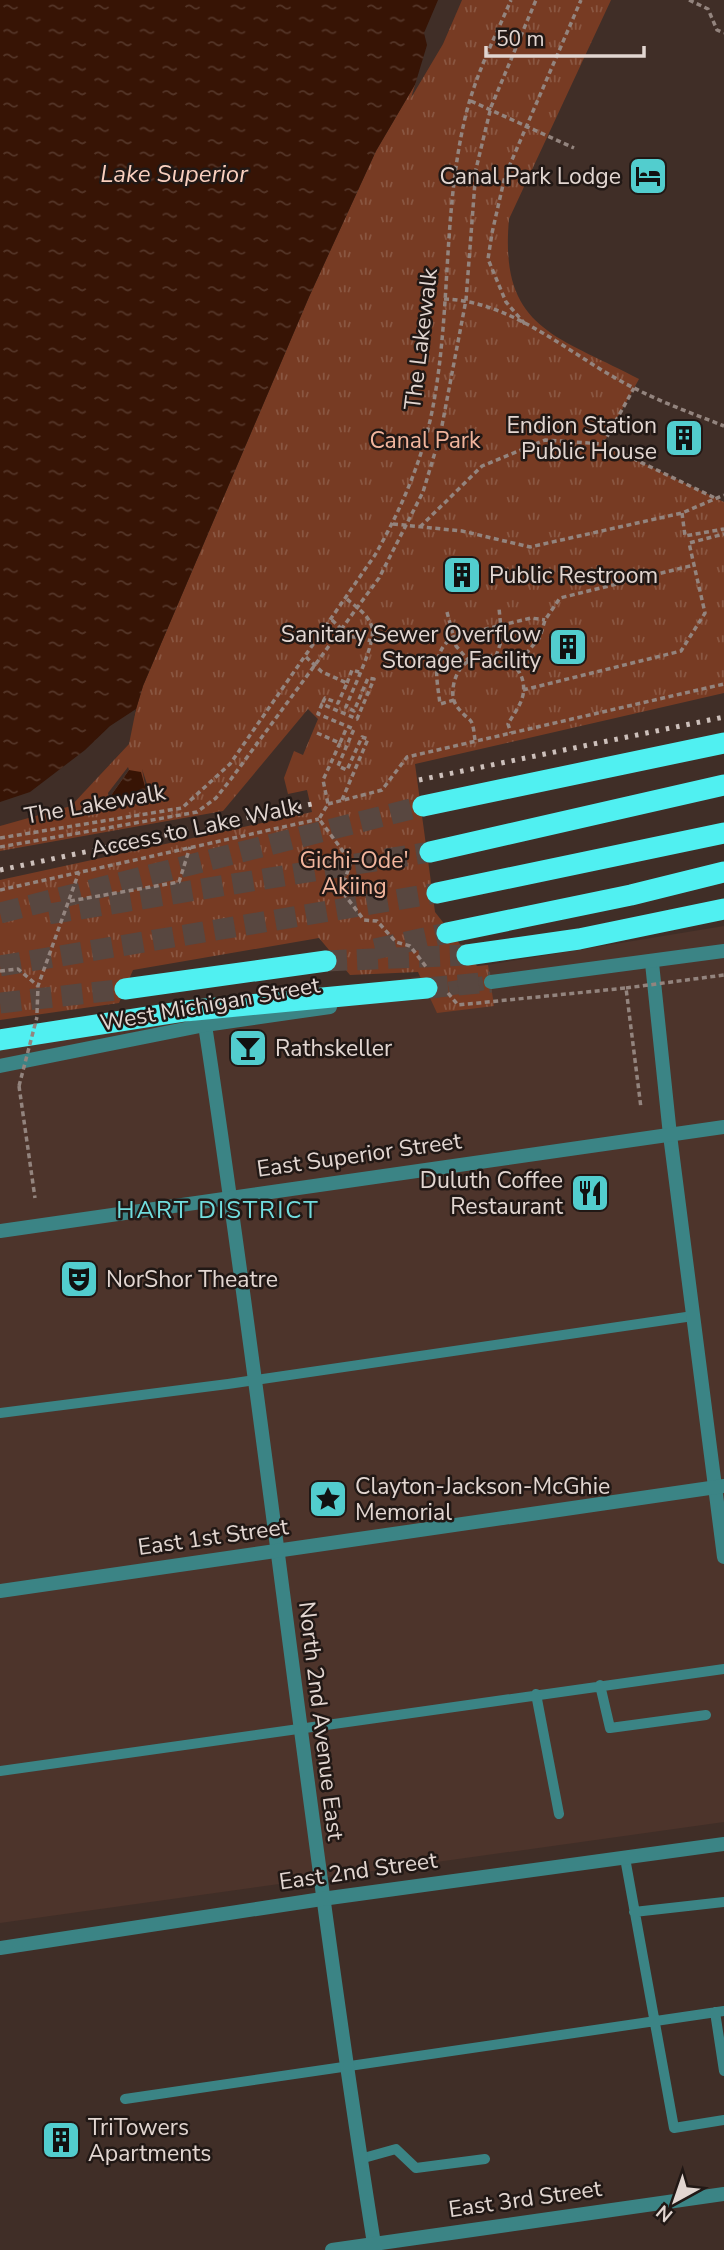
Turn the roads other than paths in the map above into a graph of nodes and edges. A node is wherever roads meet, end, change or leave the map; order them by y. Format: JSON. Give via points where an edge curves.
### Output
{"nodes":[{"id":1,"x":724,"y":743,"type":"edge"},
{"id":2,"x":724,"y":785,"type":"edge"},
{"id":3,"x":423,"y":806,"type":"tunnel mouth"},
{"id":4,"x":724,"y":833,"type":"edge"},
{"id":5,"x":430,"y":852,"type":"tunnel mouth"},
{"id":6,"x":724,"y":872,"type":"edge"},
{"id":7,"x":436,"y":893,"type":"tunnel mouth"},
{"id":8,"x":724,"y":909,"type":"edge"},
{"id":9,"x":447,"y":933,"type":"tunnel mouth"},
{"id":10,"x":724,"y":951,"type":"edge"},
{"id":11,"x":467,"y":955,"type":"tunnel mouth"},
{"id":12,"x":326,"y":961,"type":"tunnel mouth"},
{"id":13,"x":652,"y":963,"type":"junction"},
{"id":14,"x":491,"y":982,"type":"dead end"},
{"id":15,"x":433,"y":985,"type":"joint"},
{"id":16,"x":125,"y":989,"type":"tunnel mouth"},
{"id":17,"x":205,"y":1025,"type":"junction"},
{"id":18,"x":0,"y":1041,"type":"edge"},
{"id":19,"x":0,"y":1066,"type":"edge"},
{"id":20,"x":724,"y":1127,"type":"edge"},
{"id":21,"x":670,"y":1135,"type":"junction"},
{"id":22,"x":230,"y":1196,"type":"junction"},
{"id":23,"x":0,"y":1231,"type":"edge"},
{"id":24,"x":693,"y":1316,"type":"junction"},
{"id":25,"x":254,"y":1379,"type":"junction"},
{"id":26,"x":0,"y":1413,"type":"edge"},
{"id":27,"x":719,"y":1486,"type":"edge"},
{"id":28,"x":277,"y":1550,"type":"junction"},
{"id":29,"x":724,"y":1556,"type":"edge"},
{"id":30,"x":0,"y":1591,"type":"edge"},
{"id":31,"x":724,"y":1669,"type":"edge"},
{"id":32,"x":600,"y":1685,"type":"junction"},
{"id":33,"x":536,"y":1694,"type":"junction"},
{"id":34,"x":706,"y":1715,"type":"dead end"},
{"id":35,"x":299,"y":1726,"type":"junction"},
{"id":36,"x":0,"y":1771,"type":"edge"},
{"id":37,"x":559,"y":1814,"type":"dead end"},
{"id":38,"x":724,"y":1844,"type":"edge"},
{"id":39,"x":625,"y":1858,"type":"junction"},
{"id":40,"x":321,"y":1899,"type":"junction"},
{"id":41,"x":724,"y":1902,"type":"edge"},
{"id":42,"x":634,"y":1912,"type":"junction"},
{"id":43,"x":0,"y":1948,"type":"edge"},
{"id":44,"x":720,"y":2012,"type":"edge"},
{"id":45,"x":653,"y":2022,"type":"junction"},
{"id":46,"x":347,"y":2068,"type":"junction"},
{"id":47,"x":724,"y":2071,"type":"edge"},
{"id":48,"x":125,"y":2099,"type":"dead end"},
{"id":49,"x":724,"y":2120,"type":"edge"},
{"id":50,"x":360,"y":2159,"type":"junction"},
{"id":51,"x":485,"y":2159,"type":"dead end"},
{"id":52,"x":724,"y":2194,"type":"edge"},
{"id":53,"x":374,"y":2247,"type":"edge"},
{"id":54,"x":332,"y":2250,"type":"edge"}],
"edges":[{"from":1,"to":3,"type":"highway"},
{"from":2,"to":5,"type":"highway"},
{"from":4,"to":7,"type":"highway"},
{"from":6,"to":9,"type":"highway"},
{"from":8,"to":11,"type":"highway","via":[[579,939]]},
{"from":10,"to":13,"type":"street"},
{"from":12,"to":16,"type":"highway"},
{"from":13,"to":14,"type":"street"},
{"from":13,"to":21,"type":"street"},
{"from":15,"to":17,"type":"street","name":"West Michigan Street"},
{"from":15,"to":18,"type":"highway","via":[[185,1011]]},
{"from":17,"to":19,"type":"street","name":"West Michigan Street"},
{"from":17,"to":22,"type":"street","name":"North 2nd Avenue East"},
{"from":20,"to":21,"type":"street","name":"East Superior Street"},
{"from":21,"to":22,"type":"street","name":"East Superior Street"},
{"from":21,"to":24,"type":"street"},
{"from":22,"to":23,"type":"street","name":"East Superior Street"},
{"from":22,"to":25,"type":"street","name":"North 2nd Avenue East"},
{"from":24,"to":25,"type":"lane"},
{"from":24,"to":27,"type":"street"},
{"from":25,"to":26,"type":"lane"},
{"from":25,"to":28,"type":"street","name":"North 2nd Avenue East"},
{"from":27,"to":28,"type":"street","name":"East 1st Street"},
{"from":27,"to":29,"type":"street"},
{"from":28,"to":30,"type":"street","name":"East 1st Street"},
{"from":28,"to":35,"type":"street","name":"North 2nd Avenue East"},
{"from":31,"to":32,"type":"lane"},
{"from":32,"to":33,"type":"lane"},
{"from":32,"to":34,"type":"lane","via":[[610,1728]]},
{"from":33,"to":35,"type":"lane"},
{"from":33,"to":37,"type":"lane"},
{"from":35,"to":36,"type":"lane"},
{"from":35,"to":40,"type":"street","name":"North 2nd Avenue East"},
{"from":38,"to":39,"type":"street","name":"East 2nd Street"},
{"from":39,"to":40,"type":"street","name":"East 2nd Street"},
{"from":39,"to":42,"type":"lane"},
{"from":40,"to":43,"type":"street","name":"East 2nd Street"},
{"from":40,"to":46,"type":"street","name":"North 2nd Avenue East"},
{"from":41,"to":42,"type":"lane"},
{"from":42,"to":45,"type":"lane"},
{"from":44,"to":45,"type":"lane"},
{"from":44,"to":47,"type":"lane"},
{"from":45,"to":46,"type":"lane"},
{"from":45,"to":49,"type":"lane","via":[[674,2128]]},
{"from":46,"to":48,"type":"lane"},
{"from":46,"to":50,"type":"street","name":"North 2nd Avenue East"},
{"from":50,"to":51,"type":"lane","via":[[396,2149],[415,2168]]},
{"from":50,"to":53,"type":"street","name":"North 2nd Avenue East"},
{"from":52,"to":53,"type":"street","name":"East 3rd Street"},
{"from":53,"to":54,"type":"street","name":"East 3rd Street"}]}
